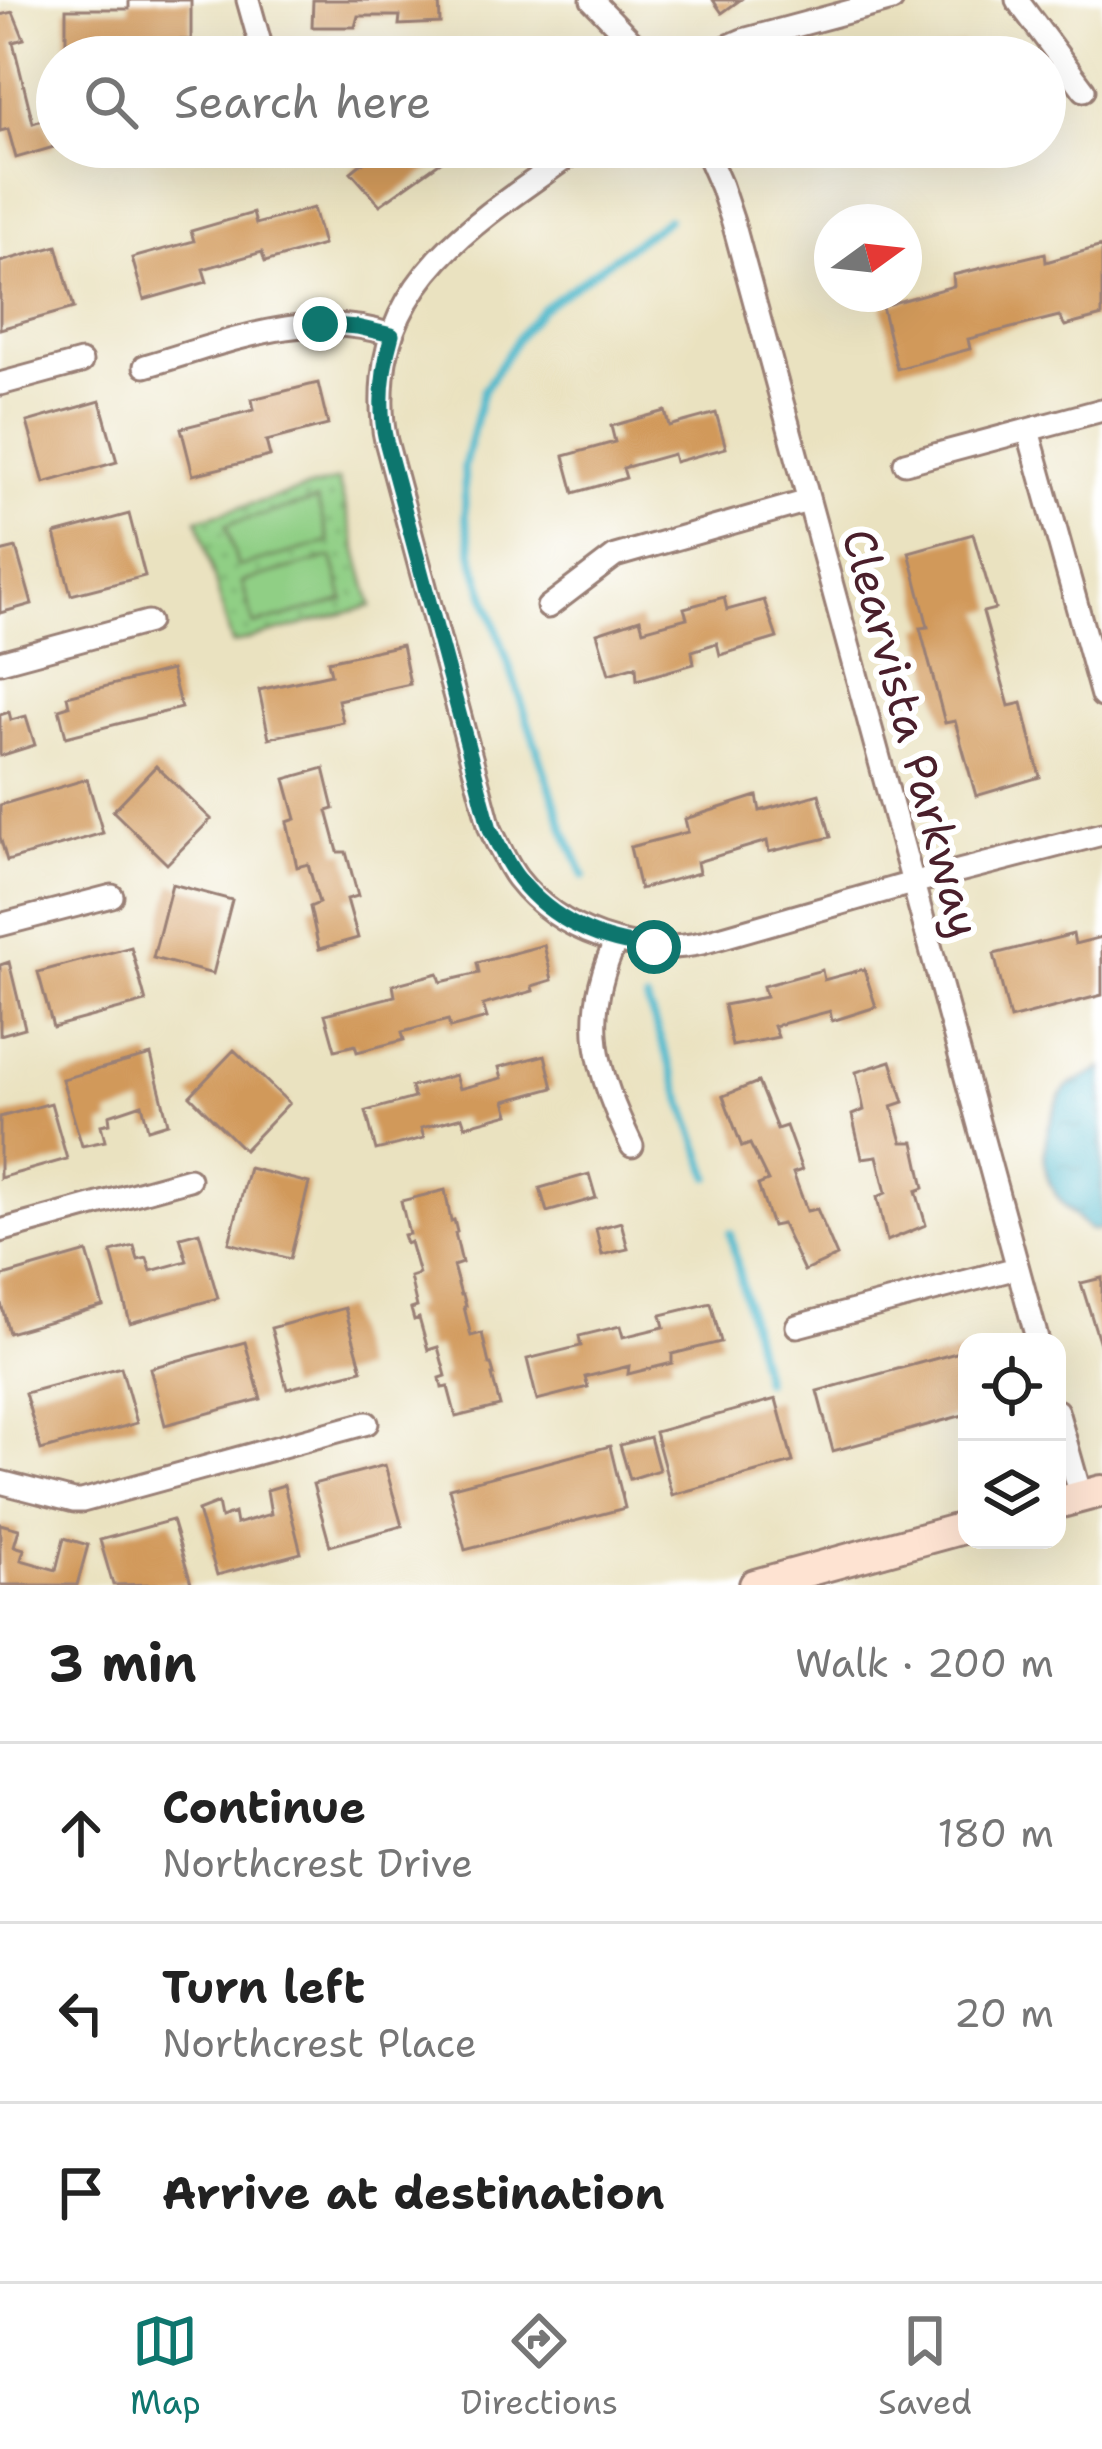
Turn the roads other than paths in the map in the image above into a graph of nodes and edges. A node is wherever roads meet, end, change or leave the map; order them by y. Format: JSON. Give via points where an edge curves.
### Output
{"nodes":[{"id":1,"x":248,"y":0,"type":"edge"},
{"id":2,"x":592,"y":0,"type":"edge"},
{"id":3,"x":1017,"y":0,"type":"edge"},
{"id":4,"x":882,"y":1,"type":"edge"},
{"id":5,"x":258,"y":36,"type":"edge"},
{"id":6,"x":627,"y":36,"type":"edge"},
{"id":7,"x":757,"y":36,"type":"edge"},
{"id":8,"x":1044,"y":36,"type":"edge"},
{"id":9,"x":1066,"y":66,"type":"edge"},
{"id":10,"x":1084,"y":90,"type":"dead end"},
{"id":11,"x":553,"y":168,"type":"edge"},
{"id":12,"x":713,"y":168,"type":"edge"},
{"id":13,"x":392,"y":335,"type":"junction"},
{"id":14,"x":81,"y":362,"type":"dead end"},
{"id":15,"x":145,"y":366,"type":"dead end"},
{"id":16,"x":0,"y":384,"type":"edge"},
{"id":17,"x":1102,"y":410,"type":"edge"},
{"id":18,"x":1028,"y":430,"type":"junction"},
{"id":19,"x":905,"y":463,"type":"dead end"},
{"id":20,"x":808,"y":501,"type":"junction"},
{"id":21,"x":548,"y":607,"type":"dead end"},
{"id":22,"x":148,"y":622,"type":"dead end"},
{"id":23,"x":0,"y":662,"type":"edge"},
{"id":24,"x":1102,"y":696,"type":"edge"},
{"id":25,"x":1102,"y":834,"type":"edge"},
{"id":26,"x":912,"y":883,"type":"junction"},
{"id":27,"x":112,"y":896,"type":"dead end"},
{"id":28,"x":0,"y":925,"type":"edge"},
{"id":29,"x":616,"y":941,"type":"junction"},
{"id":30,"x":632,"y":1146,"type":"dead end"},
{"id":31,"x":189,"y":1179,"type":"dead end"},
{"id":32,"x":0,"y":1231,"type":"edge"},
{"id":33,"x":1017,"y":1268,"type":"junction"},
{"id":34,"x":797,"y":1326,"type":"dead end"},
{"id":35,"x":1035,"y":1333,"type":"edge"},
{"id":36,"x":367,"y":1423,"type":"dead end"},
{"id":37,"x":1065,"y":1441,"type":"edge"},
{"id":38,"x":0,"y":1482,"type":"edge"},
{"id":39,"x":1080,"y":1497,"type":"edge"},
{"id":40,"x":958,"y":1529,"type":"edge"},
{"id":41,"x":755,"y":1585,"type":"edge"}],
"edges":[{"from":1,"to":5,"type":"street"},
{"from":2,"to":6,"type":"street"},
{"from":3,"to":8,"type":"street"},
{"from":4,"to":7,"type":"street"},
{"from":9,"to":10,"type":"street"},
{"from":11,"to":13,"type":"street","via":[[444,251],[412,290]]},
{"from":12,"to":20,"type":"street","name":"Clearvista Parkway"},
{"from":13,"to":15,"type":"street","via":[[308,325]]},
{"from":13,"to":29,"type":"street","via":[[383,430],[490,829],[519,880],[556,915]]},
{"from":14,"to":16,"type":"street"},
{"from":17,"to":18,"type":"street"},
{"from":18,"to":19,"type":"street"},
{"from":18,"to":24,"type":"street"},
{"from":20,"to":21,"type":"street","via":[[615,556]]},
{"from":20,"to":26,"type":"street","name":"Clearvista Parkway"},
{"from":22,"to":23,"type":"street"},
{"from":25,"to":26,"type":"street"},
{"from":26,"to":29,"type":"street","via":[[692,945]]},
{"from":26,"to":33,"type":"street","name":"Clearvista Parkway"},
{"from":27,"to":28,"type":"street"},
{"from":29,"to":30,"type":"street","via":[[595,1026],[598,1064]]},
{"from":31,"to":32,"type":"street"},
{"from":33,"to":34,"type":"street"},
{"from":33,"to":35,"type":"street","name":"Clearvista Parkway"},
{"from":36,"to":38,"type":"street","via":[[86,1500]]},
{"from":37,"to":39,"type":"street"},
{"from":40,"to":41,"type":"street"}]}
